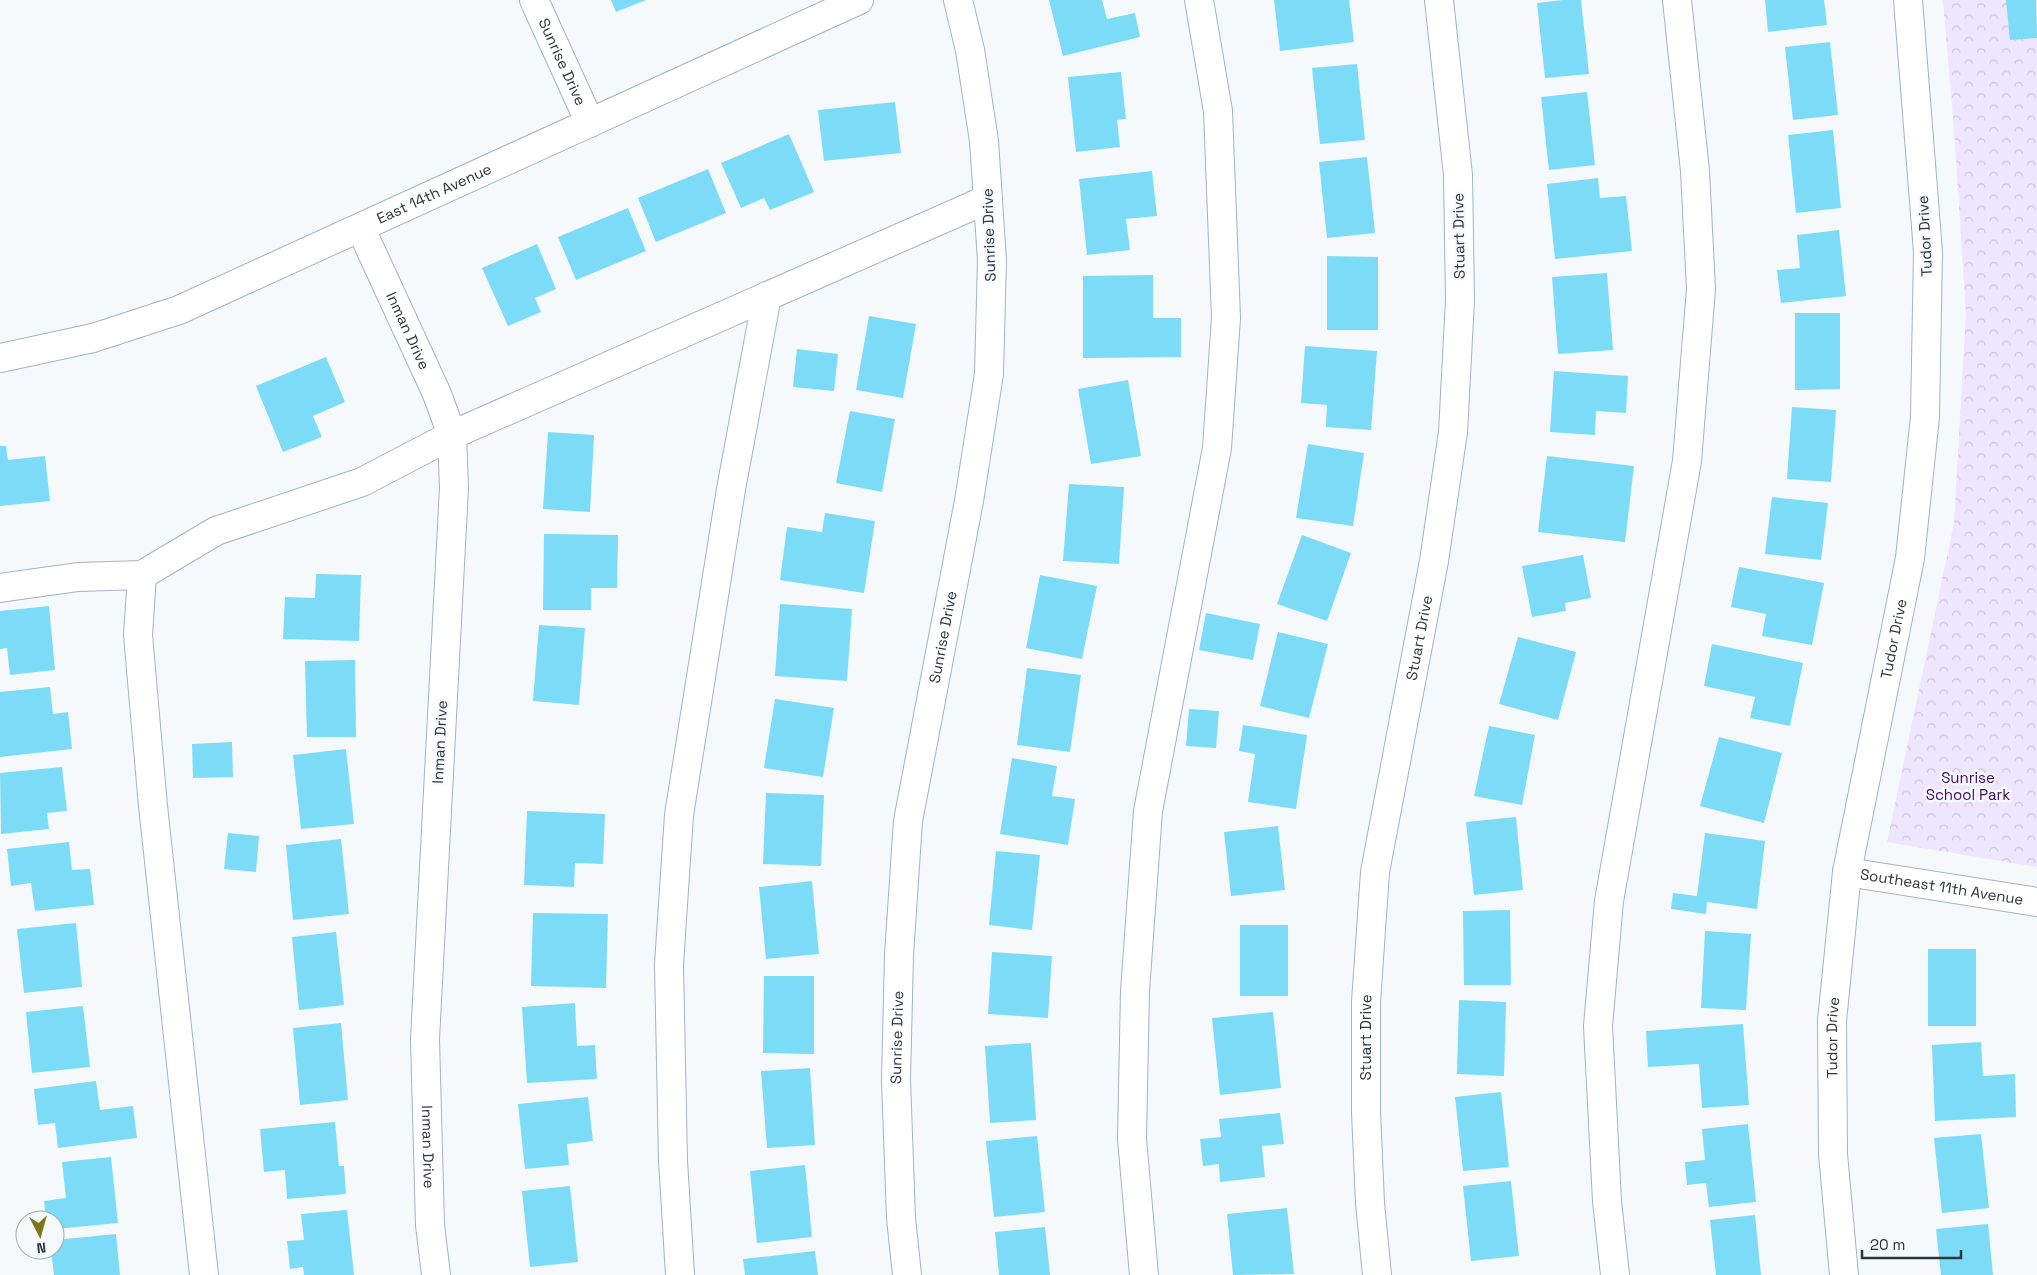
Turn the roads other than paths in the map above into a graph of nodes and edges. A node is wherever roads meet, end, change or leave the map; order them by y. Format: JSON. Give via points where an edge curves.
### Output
{"nodes":[{"id":1,"x":534,"y":0,"type":"edge"},
{"id":2,"x":859,"y":0,"type":"edge"},
{"id":3,"x":958,"y":0,"type":"edge"},
{"id":4,"x":1199,"y":0,"type":"edge"},
{"id":5,"x":1439,"y":0,"type":"edge"},
{"id":6,"x":1677,"y":0,"type":"edge"},
{"id":7,"x":1908,"y":0,"type":"edge"},
{"id":8,"x":590,"y":123,"type":"junction"},
{"id":9,"x":988,"y":199,"type":"junction"},
{"id":10,"x":361,"y":229,"type":"junction"},
{"id":11,"x":768,"y":296,"type":"junction"},
{"id":12,"x":0,"y":358,"type":"edge"},
{"id":13,"x":452,"y":435,"type":"junction"},
{"id":14,"x":142,"y":575,"type":"junction"},
{"id":15,"x":0,"y":588,"type":"edge"},
{"id":16,"x":1847,"y":872,"type":"junction"},
{"id":17,"x":2037,"y":902,"type":"edge"},
{"id":18,"x":204,"y":1275,"type":"edge"},
{"id":19,"x":436,"y":1275,"type":"edge"},
{"id":20,"x":680,"y":1275,"type":"edge"},
{"id":21,"x":907,"y":1275,"type":"edge"},
{"id":22,"x":1144,"y":1275,"type":"edge"},
{"id":23,"x":1377,"y":1275,"type":"edge"},
{"id":24,"x":1615,"y":1275,"type":"edge"},
{"id":25,"x":1844,"y":1275,"type":"edge"}],
"edges":[{"from":1,"to":8,"type":"street","name":"Sunrise Drive"},
{"from":2,"to":8,"type":"street","name":"East 14th Avenue"},
{"from":3,"to":9,"type":"street","name":"Sunrise Drive","via":[[970,50],[984,141]]},
{"from":4,"to":22,"type":"street","via":[[1218,111],[1226,318],[1217,448],[1148,812],[1135,992],[1132,1139]]},
{"from":5,"to":23,"type":"street","name":"Stuart Drive","via":[[1458,175],[1460,300],[1453,432],[1445,487],[1375,872],[1366,1002],[1366,1112]]},
{"from":6,"to":24,"type":"street","via":[[1695,171],[1701,289],[1687,461],[1608,911],[1598,1026],[1607,1200]]},
{"from":7,"to":16,"type":"street","name":"Tudor Drive","via":[[1928,252],[1925,417],[1910,558]]},
{"from":8,"to":10,"type":"street","name":"East 14th Avenue"},
{"from":9,"to":11,"type":"street"},
{"from":9,"to":21,"type":"street","name":"Sunrise Drive","via":[[992,260],[989,374],[969,501],[908,821],[899,955],[896,1080],[901,1218]]},
{"from":10,"to":12,"type":"street","name":"East 14th Avenue","via":[[179,310],[93,338]]},
{"from":10,"to":13,"type":"street","name":"Inman Drive","via":[[437,394]]},
{"from":11,"to":13,"type":"street"},
{"from":11,"to":20,"type":"street","via":[[731,489],[679,815],[669,964],[673,1161]]},
{"from":13,"to":14,"type":"street","via":[[362,482],[216,531]]},
{"from":13,"to":19,"type":"street","name":"Inman Drive","via":[[454,488],[425,1039],[430,1225]]},
{"from":14,"to":15,"type":"street","via":[[78,577]]},
{"from":14,"to":18,"type":"street","via":[[138,635],[154,816]]},
{"from":16,"to":17,"type":"street","name":"Southeast 11th Avenue"},
{"from":16,"to":25,"type":"street","name":"Tudor Drive","via":[[1832,1021],[1833,1154]]}]}
